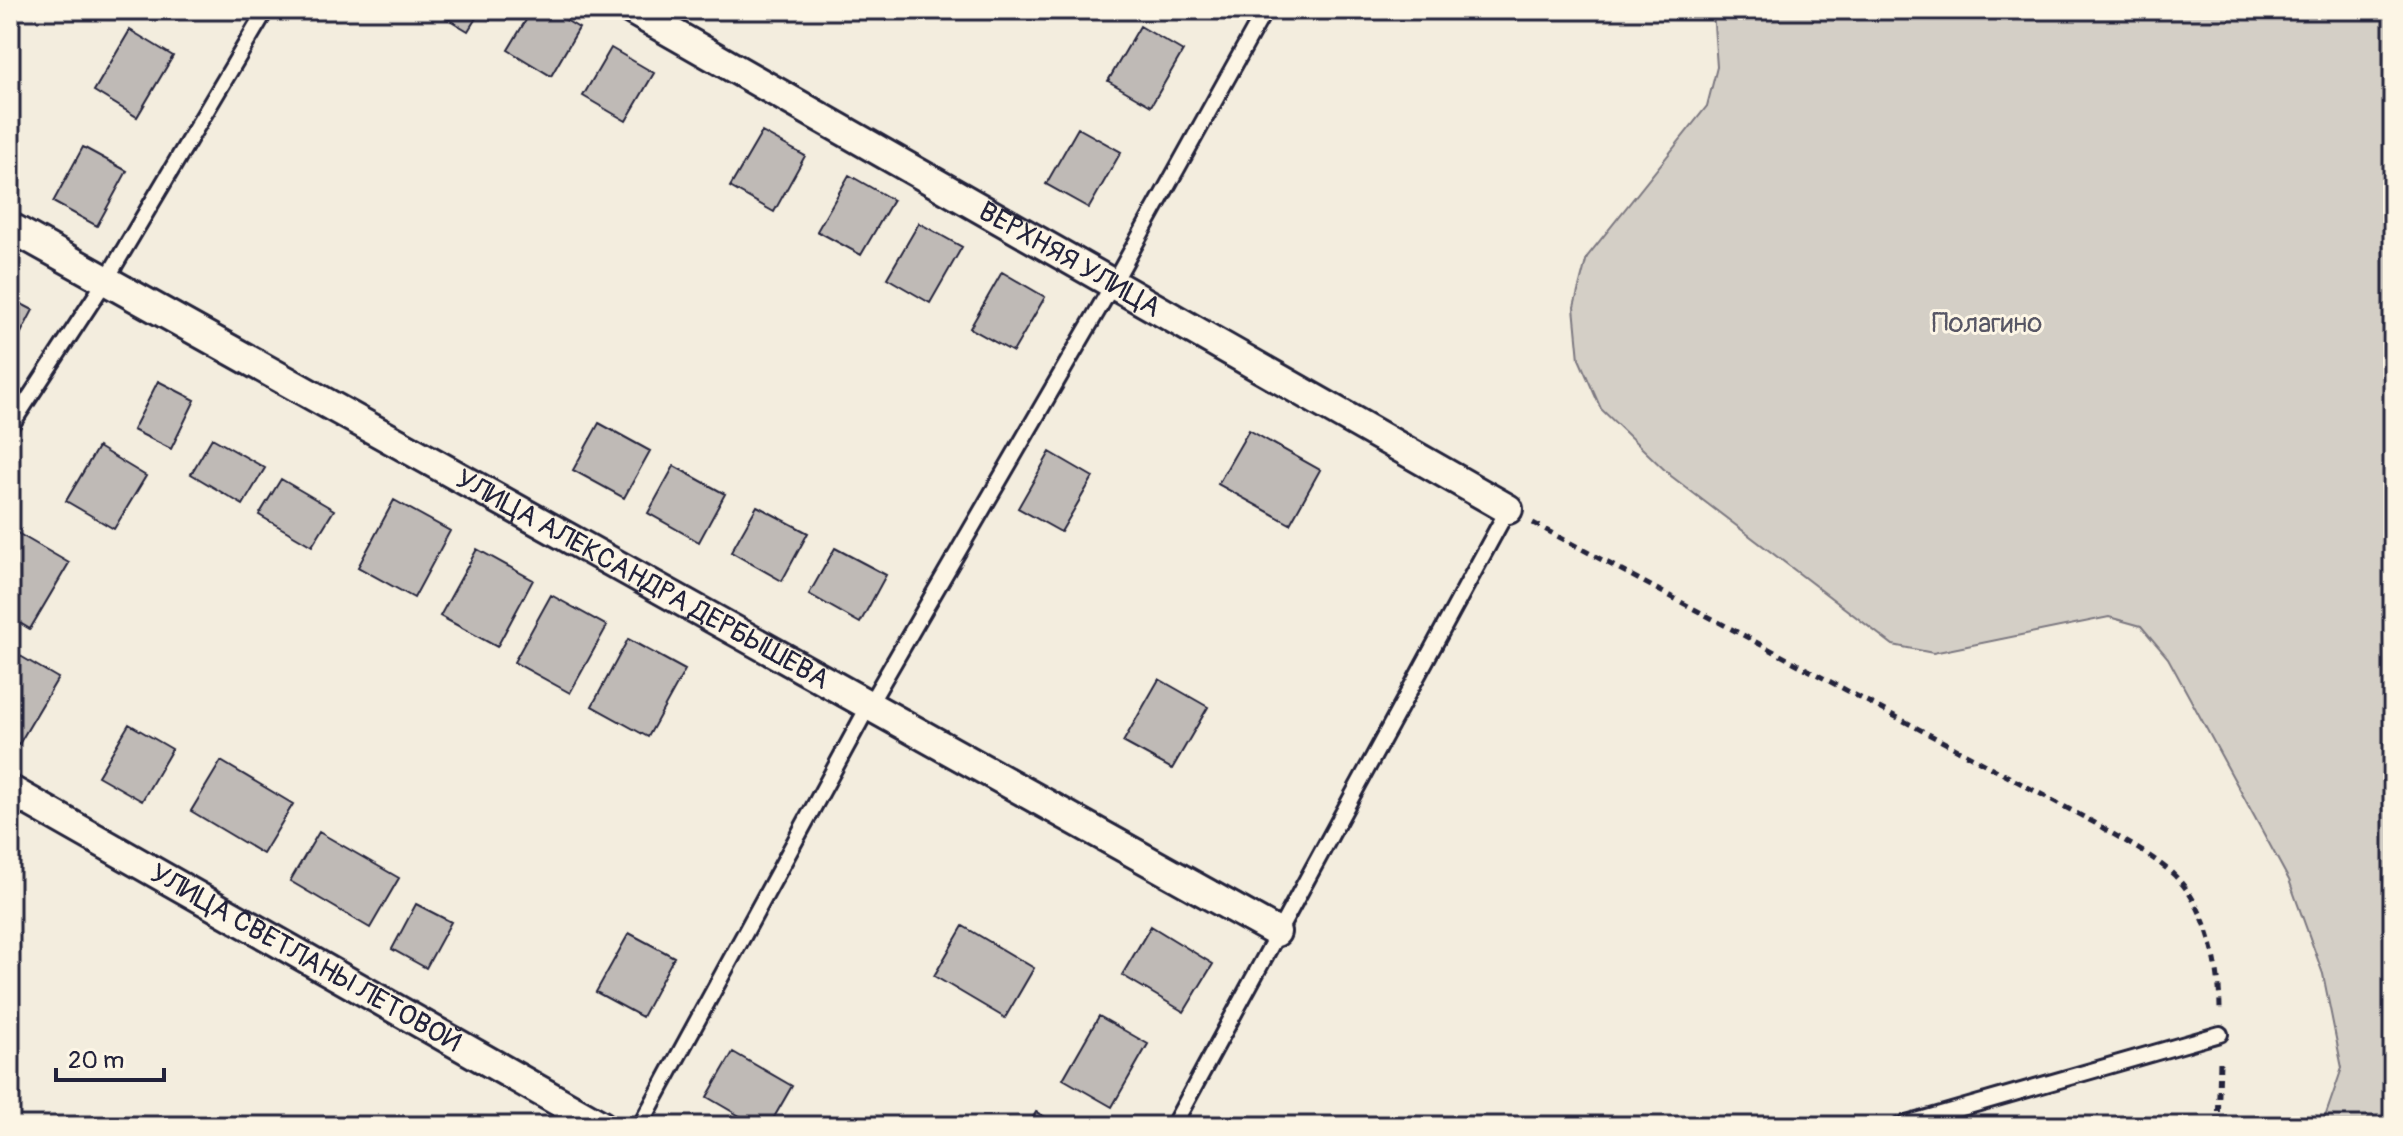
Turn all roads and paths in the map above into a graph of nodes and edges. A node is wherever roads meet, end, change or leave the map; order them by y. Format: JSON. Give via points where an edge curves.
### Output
{"nodes":[{"id":1,"x":266,"y":10,"type":"edge"},
{"id":2,"x":632,"y":10,"type":"edge"},
{"id":3,"x":1265,"y":10,"type":"edge"},
{"id":4,"x":10,"y":227,"type":"edge"},
{"id":5,"x":106,"y":280,"type":"junction"},
{"id":6,"x":1113,"y":284,"type":"junction"},
{"id":7,"x":10,"y":427,"type":"edge"},
{"id":8,"x":1508,"y":509,"type":"junction"},
{"id":9,"x":868,"y":707,"type":"junction"},
{"id":10,"x":10,"y":790,"type":"edge"},
{"id":11,"x":1276,"y":932,"type":"junction"},
{"id":12,"x":2220,"y":1034,"type":"junction"},
{"id":13,"x":602,"y":1126,"type":"edge"},
{"id":14,"x":640,"y":1126,"type":"edge"},
{"id":15,"x":1173,"y":1126,"type":"edge"},
{"id":16,"x":1899,"y":1126,"type":"edge"},
{"id":17,"x":2218,"y":1126,"type":"edge"}],
"edges":[{"from":1,"to":5,"type":"lane"},
{"from":2,"to":6,"type":"street","name":"ВЕРХНЯЯ УЛИЦА"},
{"from":3,"to":6,"type":"lane"},
{"from":4,"to":5,"type":"street","name":"УЛИЦА АЛЕКСАНДРА ДЕРБЫШЕВА"},
{"from":5,"to":7,"type":"lane"},
{"from":5,"to":9,"type":"street","name":"УЛИЦА АЛЕКСАНДРА ДЕРБЫШЕВА"},
{"from":6,"to":8,"type":"street","name":"ВЕРХНЯЯ УЛИЦА"},
{"from":6,"to":9,"type":"lane"},
{"from":8,"to":11,"type":"lane"},
{"from":8,"to":12,"type":"path","via":[[2095,823],[2172,873],[2196,904],[2212,949]]},
{"from":9,"to":11,"type":"street","name":"УЛИЦА АЛЕКСАНДРА ДЕРБЫШЕВА"},
{"from":9,"to":14,"type":"lane"},
{"from":10,"to":13,"type":"street","name":"УЛИЦА СВЕТЛАНЫ ЛЕТОВОЙ"},
{"from":11,"to":15,"type":"lane"},
{"from":12,"to":16,"type":"lane"},
{"from":12,"to":17,"type":"path"}]}
